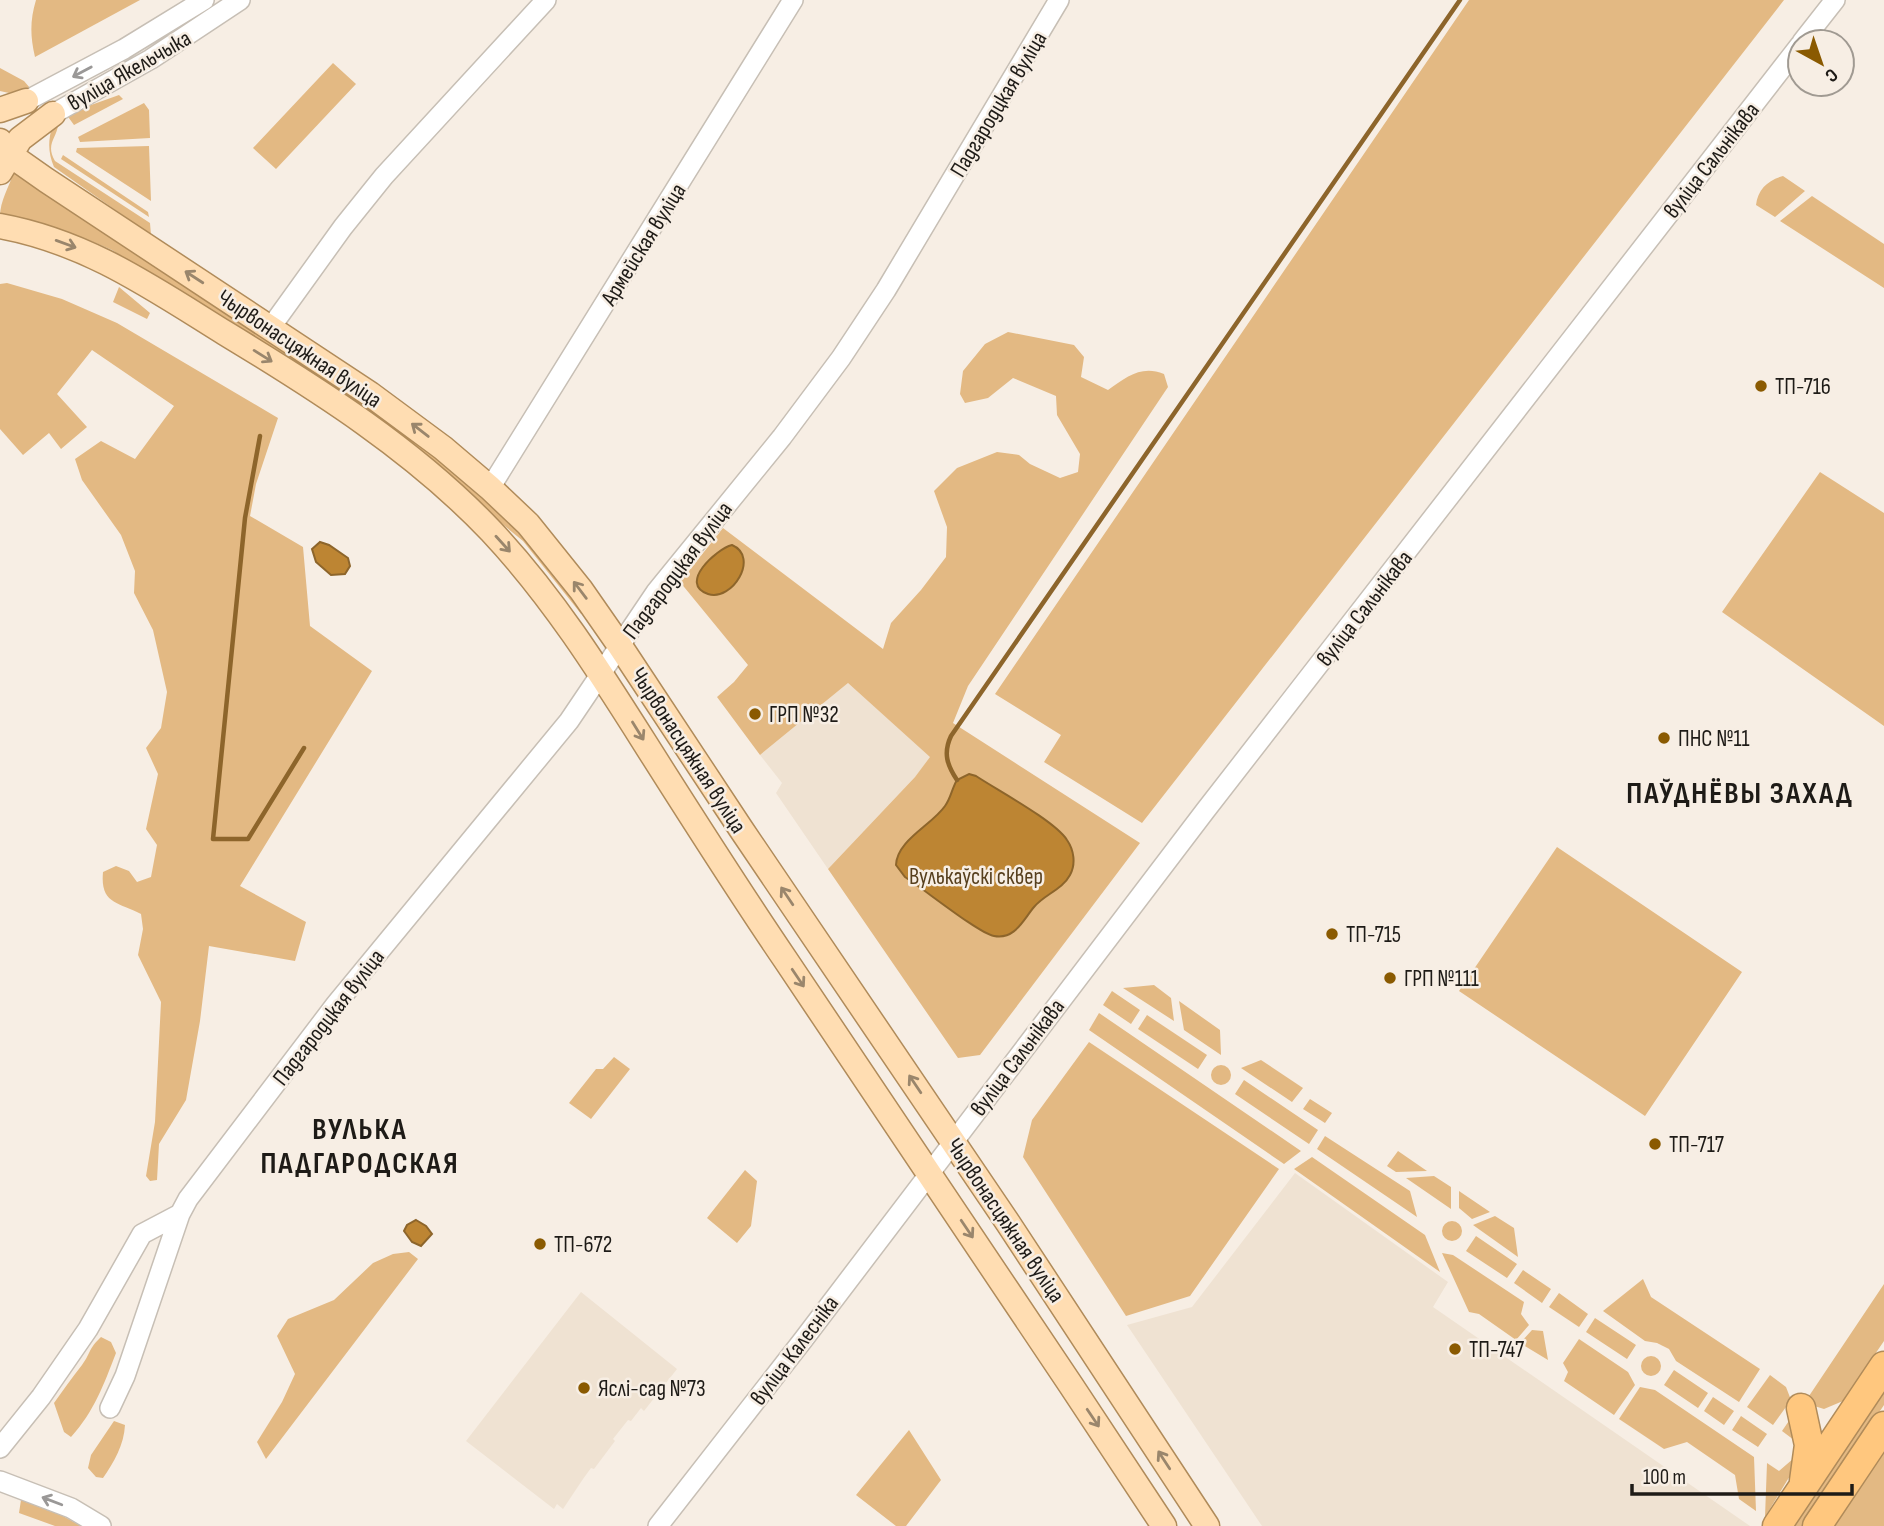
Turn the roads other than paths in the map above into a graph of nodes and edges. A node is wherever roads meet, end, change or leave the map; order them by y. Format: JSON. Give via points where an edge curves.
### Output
{"nodes":[{"id":1,"x":204,"y":0,"type":"edge"},
{"id":2,"x":240,"y":0,"type":"edge"},
{"id":3,"x":545,"y":0,"type":"edge"},
{"id":4,"x":793,"y":0,"type":"edge"},
{"id":5,"x":1059,"y":0,"type":"edge"},
{"id":6,"x":1835,"y":0,"type":"edge"},
{"id":7,"x":1813,"y":28,"type":"edge"},
{"id":8,"x":1786,"y":62,"type":"edge"},
{"id":9,"x":26,"y":101,"type":"junction"},
{"id":10,"x":0,"y":103,"type":"edge"},
{"id":11,"x":0,"y":110,"type":"edge"},
{"id":12,"x":53,"y":114,"type":"junction"},
{"id":13,"x":3,"y":156,"type":"edge"},
{"id":14,"x":46,"y":180,"type":"junction"},
{"id":15,"x":0,"y":226,"type":"edge"},
{"id":16,"x":271,"y":327,"type":"junction"},
{"id":17,"x":490,"y":488,"type":"junction"},
{"id":18,"x":620,"y":646,"type":"junction"},
{"id":19,"x":601,"y":673,"type":"junction"},
{"id":20,"x":953,"y":1140,"type":"junction"},
{"id":21,"x":929,"y":1172,"type":"junction"},
{"id":22,"x":180,"y":1214,"type":"junction"},
{"id":23,"x":1884,"y":1366,"type":"edge"},
{"id":24,"x":1859,"y":1402,"type":"junction"},
{"id":25,"x":110,"y":1408,"type":"dead end"},
{"id":26,"x":1884,"y":1426,"type":"edge"},
{"id":27,"x":0,"y":1448,"type":"edge"},
{"id":28,"x":0,"y":1481,"type":"edge"},
{"id":29,"x":1803,"y":1487,"type":"junction"},
{"id":30,"x":101,"y":1526,"type":"edge"},
{"id":31,"x":658,"y":1526,"type":"edge"},
{"id":32,"x":1164,"y":1526,"type":"edge"},
{"id":33,"x":1207,"y":1526,"type":"edge"},
{"id":34,"x":1777,"y":1526,"type":"edge"},
{"id":35,"x":1817,"y":1526,"type":"edge"}],
"edges":[{"from":1,"to":9,"type":"street","name":"вуліца Якельчыка","one_way":true},
{"from":2,"to":12,"type":"street","name":"вуліца Якельчыка","via":[[150,59]]},
{"from":3,"to":16,"type":"street","via":[[384,176]]},
{"from":4,"to":17,"type":"street","name":"Армейская вуліца"},
{"from":5,"to":18,"type":"street","name":"Падгародцкая вуліца","via":[[858,334],[782,437],[656,592]]},
{"from":6,"to":7,"type":"street","name":"вуліца Сальнікава"},
{"from":8,"to":20,"type":"street","name":"вуліца Сальнікава"},
{"from":9,"to":10,"type":"main road"},
{"from":9,"to":11,"type":"main road"},
{"from":12,"to":13,"type":"main road","via":[[27,131]]},
{"from":12,"to":14,"type":"main road","via":[[41,129],[36,148]]},
{"from":13,"to":14,"type":"main road","name":"Чырвонасцяжная вуліца"},
{"from":16,"to":14,"type":"main road","name":"Чырвонасцяжная вуліца","one_way":true},
{"from":15,"to":19,"type":"main road","name":"Чырвонасцяжная вуліца","one_way":true,"via":[[43,235],[121,268],[367,425],[435,478],[490,530],[555,606]]},
{"from":17,"to":16,"type":"main road","name":"Чырвонасцяжная вуліца","one_way":true,"via":[[402,416]]},
{"from":18,"to":17,"type":"main road","name":"Чырвонасцяжная вуліца","one_way":true,"via":[[528,524]]},
{"from":18,"to":19,"type":"street","name":"Падгародцкая вуліца"},
{"from":20,"to":18,"type":"main road","name":"Чырвонасцяжная вуліца","one_way":true},
{"from":19,"to":21,"type":"main road","name":"Чырвонасцяжная вуліца","one_way":true,"via":[[716,855]]},
{"from":19,"to":22,"type":"street","name":"Падгародцкая вуліца","via":[[569,721],[321,1024]]},
{"from":20,"to":21,"type":"street","name":"вуліца Сальнікава"},
{"from":33,"to":20,"type":"main road","name":"Чырвонасцяжная вуліца","one_way":true},
{"from":21,"to":31,"type":"street","name":"вуліца Калесніка"},
{"from":21,"to":32,"type":"main road","name":"Чырвонасцяжная вуліца","one_way":true},
{"from":22,"to":25,"type":"street","name":"Падгародцкая вуліца"},
{"from":22,"to":27,"type":"street","name":"Падгародцкая вуліца","via":[[142,1234],[88,1329]]},
{"from":23,"to":24,"type":"highway"},
{"from":24,"to":29,"type":"highway"},
{"from":24,"to":29,"type":"highway","via":[[1827,1416],[1801,1408],[1809,1445]]},
{"from":26,"to":35,"type":"highway"},
{"from":30,"to":28,"type":"street","one_way":true,"via":[[71,1508]]},
{"from":29,"to":34,"type":"highway"}]}
